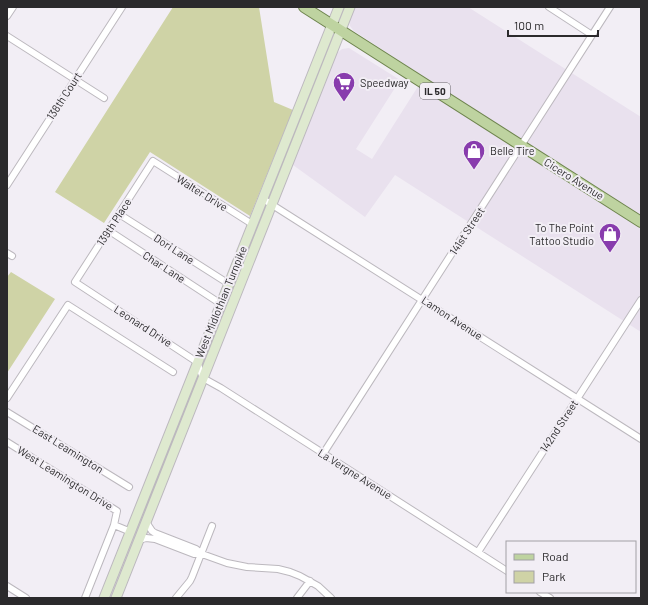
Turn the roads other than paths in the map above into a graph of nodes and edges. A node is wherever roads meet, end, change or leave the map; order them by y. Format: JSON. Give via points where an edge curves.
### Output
{"nodes":[{"id":1,"x":13,"y":7,"type":"edge"},
{"id":2,"x":122,"y":7,"type":"edge"},
{"id":3,"x":304,"y":7,"type":"edge"},
{"id":4,"x":338,"y":7,"type":"edge"},
{"id":5,"x":350,"y":7,"type":"edge"},
{"id":6,"x":549,"y":7,"type":"edge"},
{"id":7,"x":610,"y":7,"type":"edge"},
{"id":8,"x":7,"y":16,"type":"edge"},
{"id":9,"x":332,"y":25,"type":"junction"},
{"id":10,"x":341,"y":31,"type":"junction"},
{"id":11,"x":592,"y":35,"type":"junction"},
{"id":12,"x":7,"y":36,"type":"edge"},
{"id":13,"x":75,"y":80,"type":"junction"},
{"id":14,"x":104,"y":98,"type":"dead end"},
{"id":15,"x":521,"y":146,"type":"junction"},
{"id":16,"x":153,"y":161,"type":"joint"},
{"id":17,"x":7,"y":185,"type":"edge"},
{"id":18,"x":263,"y":198,"type":"junction"},
{"id":19,"x":272,"y":204,"type":"junction"},
{"id":20,"x":119,"y":214,"type":"junction"},
{"id":21,"x":641,"y":222,"type":"edge"},
{"id":22,"x":252,"y":224,"type":"junction"},
{"id":23,"x":108,"y":230,"type":"junction"},
{"id":24,"x":75,"y":282,"type":"joint"},
{"id":25,"x":229,"y":284,"type":"junction"},
{"id":26,"x":423,"y":300,"type":"junction"},
{"id":27,"x":641,"y":300,"type":"edge"},
{"id":28,"x":220,"y":304,"type":"junction"},
{"id":29,"x":197,"y":362,"type":"junction"},
{"id":30,"x":173,"y":372,"type":"dead end"},
{"id":31,"x":203,"y":378,"type":"junction"},
{"id":32,"x":7,"y":398,"type":"edge"},
{"id":33,"x":577,"y":399,"type":"junction"},
{"id":34,"x":7,"y":412,"type":"edge"},
{"id":35,"x":641,"y":439,"type":"edge"},
{"id":36,"x":7,"y":442,"type":"edge"},
{"id":37,"x":323,"y":454,"type":"junction"},
{"id":38,"x":129,"y":487,"type":"dead end"},
{"id":39,"x":146,"y":522,"type":"junction"},
{"id":40,"x":114,"y":525,"type":"junction"},
{"id":41,"x":212,"y":526,"type":"dead end"},
{"id":42,"x":131,"y":532,"type":"junction"},
{"id":43,"x":141,"y":536,"type":"junction"},
{"id":44,"x":478,"y":552,"type":"junction"},
{"id":45,"x":202,"y":554,"type":"junction"},
{"id":46,"x":506,"y":570,"type":"edge"},
{"id":47,"x":310,"y":581,"type":"junction"},
{"id":48,"x":7,"y":586,"type":"edge"},
{"id":49,"x":26,"y":598,"type":"edge"},
{"id":50,"x":85,"y":598,"type":"edge"},
{"id":51,"x":104,"y":598,"type":"edge"},
{"id":52,"x":116,"y":598,"type":"edge"},
{"id":53,"x":176,"y":598,"type":"edge"},
{"id":54,"x":297,"y":598,"type":"edge"},
{"id":55,"x":331,"y":598,"type":"edge"}],
"edges":[{"from":1,"to":8,"type":"street"},
{"from":2,"to":13,"type":"street","name":"138th Court"},
{"from":3,"to":9,"type":"main road","name":"Cicero Avenue","number":"IL 50"},
{"from":4,"to":9,"type":"main road","name":"West Midlothian Turnpike"},
{"from":5,"to":10,"type":"main road","name":"West Midlothian Turnpike"},
{"from":6,"to":11,"type":"street"},
{"from":7,"to":11,"type":"street","name":"141st Street"},
{"from":9,"to":10,"type":"main road","name":"Cicero Avenue","number":"IL 50"},
{"from":9,"to":18,"type":"main road","name":"West Midlothian Turnpike"},
{"from":10,"to":15,"type":"main road","name":"Cicero Avenue","number":"IL 50"},
{"from":10,"to":19,"type":"main road","name":"West Midlothian Turnpike"},
{"from":11,"to":15,"type":"street","name":"141st Street"},
{"from":12,"to":13,"type":"street"},
{"from":13,"to":14,"type":"street"},
{"from":13,"to":17,"type":"street","name":"138th Court"},
{"from":15,"to":21,"type":"main road","name":"Cicero Avenue","number":"IL 50"},
{"from":15,"to":26,"type":"street","name":"141st Street"},
{"from":16,"to":20,"type":"street","name":"139th Place"},
{"from":16,"to":22,"type":"street","name":"Walter Drive"},
{"from":18,"to":19,"type":"street","name":"Lamon Avenue"},
{"from":18,"to":22,"type":"main road","name":"West Midlothian Turnpike"},
{"from":19,"to":26,"type":"street","name":"Lamon Avenue"},
{"from":19,"to":31,"type":"main road","name":"West Midlothian Turnpike"},
{"from":20,"to":23,"type":"street","name":"139th Place"},
{"from":20,"to":25,"type":"street","name":"Dori Lane"},
{"from":22,"to":25,"type":"main road","name":"West Midlothian Turnpike"},
{"from":23,"to":24,"type":"street","name":"139th Place"},
{"from":23,"to":28,"type":"street","name":"Char Lane"},
{"from":24,"to":29,"type":"street","name":"Leonard Drive"},
{"from":25,"to":28,"type":"main road","name":"West Midlothian Turnpike"},
{"from":26,"to":33,"type":"street","name":"Lamon Avenue"},
{"from":26,"to":37,"type":"street","name":"141st Street"},
{"from":27,"to":33,"type":"street","name":"142nd Street"},
{"from":28,"to":29,"type":"main road","name":"West Midlothian Turnpike"},
{"from":29,"to":31,"type":"street"},
{"from":29,"to":42,"type":"main road","name":"West Midlothian Turnpike"},
{"from":30,"to":32,"type":"street","via":[[68,305]]},
{"from":31,"to":37,"type":"street","name":"La Vergne Avenue"},
{"from":31,"to":39,"type":"main road","name":"West Midlothian Turnpike"},
{"from":33,"to":35,"type":"street","name":"Lamon Avenue"},
{"from":33,"to":44,"type":"street","name":"142nd Street"},
{"from":34,"to":38,"type":"street","name":"East Leamington"},
{"from":36,"to":40,"type":"street","name":"West Leamington Drive","via":[[117,511]]},
{"from":37,"to":44,"type":"street","name":"La Vergne Avenue"},
{"from":39,"to":43,"type":"main road","name":"West Midlothian Turnpike"},
{"from":39,"to":45,"type":"street","via":[[155,533],[196,549]]},
{"from":40,"to":42,"type":"street","name":"West Leamington Drive"},
{"from":40,"to":50,"type":"street"},
{"from":41,"to":45,"type":"street"},
{"from":42,"to":43,"type":"main road"},
{"from":42,"to":51,"type":"main road","name":"West Midlothian Turnpike"},
{"from":43,"to":45,"type":"street","via":[[194,554]]},
{"from":43,"to":52,"type":"main road","name":"West Midlothian Turnpike"},
{"from":44,"to":46,"type":"street","name":"La Vergne Avenue"},
{"from":45,"to":47,"type":"street","via":[[235,565],[278,569]]},
{"from":45,"to":53,"type":"street","via":[[190,581]]},
{"from":47,"to":54,"type":"street"},
{"from":47,"to":55,"type":"street"},
{"from":48,"to":49,"type":"street"}]}
